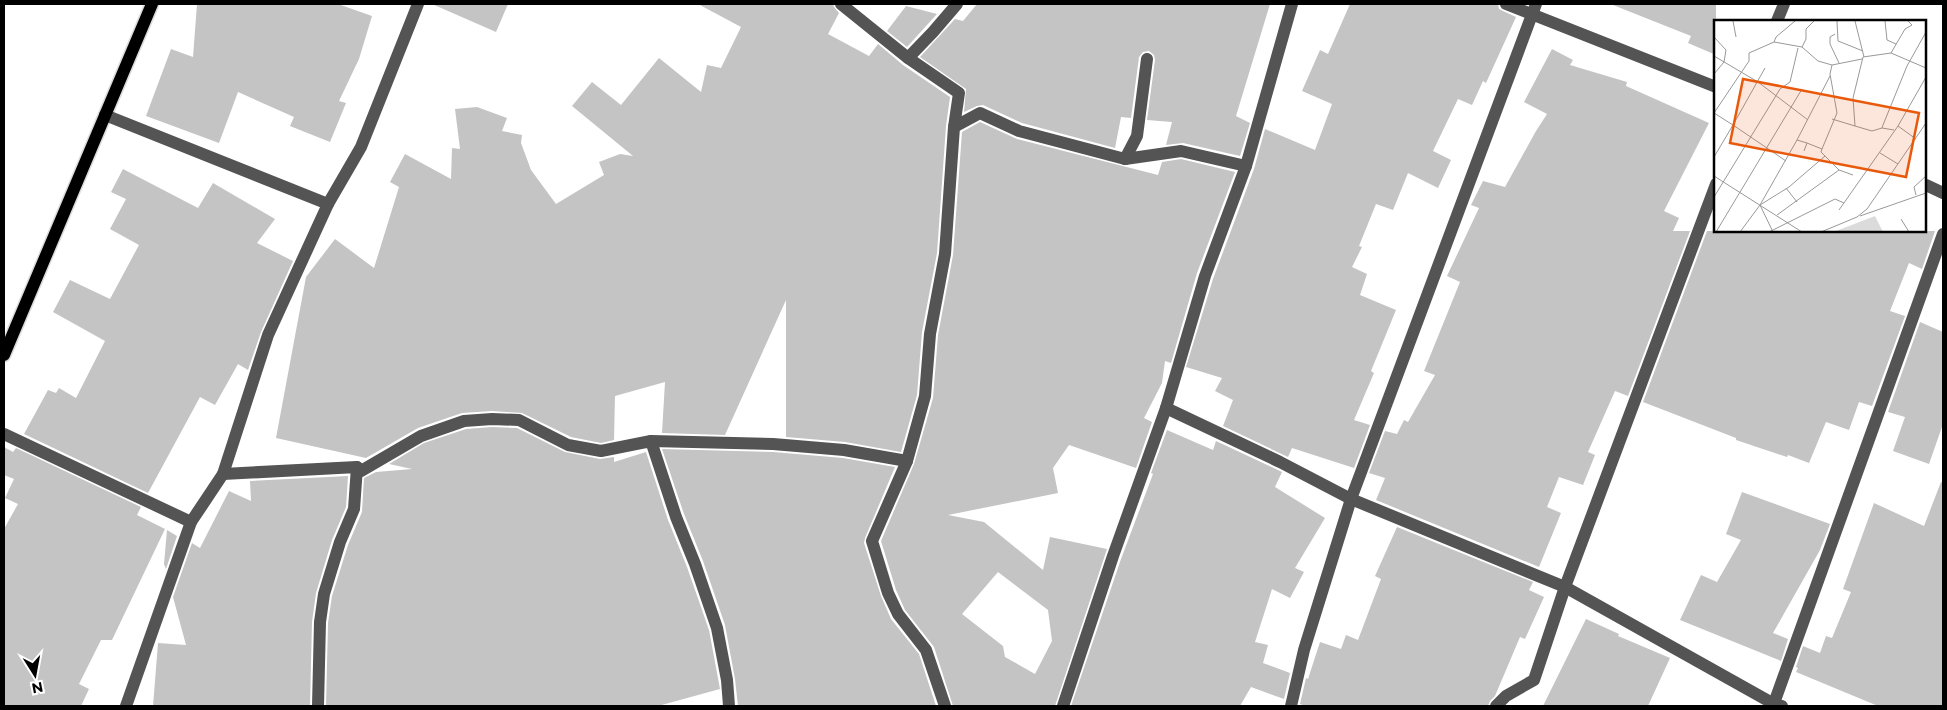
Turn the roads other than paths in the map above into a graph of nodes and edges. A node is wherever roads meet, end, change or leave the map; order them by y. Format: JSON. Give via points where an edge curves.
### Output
{"nodes":[{"id":1,"x":152,"y":4,"type":"edge"},
{"id":2,"x":418,"y":4,"type":"edge"},
{"id":3,"x":840,"y":4,"type":"edge"},
{"id":4,"x":956,"y":4,"type":"edge"},
{"id":5,"x":1292,"y":4,"type":"edge"},
{"id":6,"x":1506,"y":4,"type":"edge"},
{"id":7,"x":1784,"y":4,"type":"edge"},
{"id":8,"x":1534,"y":9,"type":"edge"},
{"id":9,"x":1777,"y":20,"type":"edge"},
{"id":10,"x":908,"y":58,"type":"junction"},
{"id":11,"x":1147,"y":59,"type":"dead end"},
{"id":12,"x":1714,"y":86,"type":"edge"},
{"id":13,"x":105,"y":115,"type":"junction"},
{"id":14,"x":954,"y":127,"type":"junction"},
{"id":15,"x":1125,"y":159,"type":"junction"},
{"id":16,"x":1246,"y":166,"type":"junction"},
{"id":17,"x":1927,"y":185,"type":"edge"},
{"id":18,"x":1714,"y":189,"type":"edge"},
{"id":19,"x":1943,"y":193,"type":"edge"},
{"id":20,"x":328,"y":204,"type":"junction"},
{"id":21,"x":1943,"y":234,"type":"edge"},
{"id":22,"x":4,"y":355,"type":"edge"},
{"id":23,"x":1166,"y":408,"type":"junction"},
{"id":24,"x":4,"y":434,"type":"edge"},
{"id":25,"x":651,"y":441,"type":"junction"},
{"id":26,"x":907,"y":461,"type":"junction"},
{"id":27,"x":356,"y":467,"type":"junction"},
{"id":28,"x":223,"y":474,"type":"junction"},
{"id":29,"x":1351,"y":499,"type":"junction"},
{"id":30,"x":191,"y":522,"type":"junction"},
{"id":31,"x":1565,"y":587,"type":"junction"},
{"id":32,"x":1776,"y":705,"type":"edge"},
{"id":33,"x":126,"y":706,"type":"edge"},
{"id":34,"x":318,"y":706,"type":"edge"},
{"id":35,"x":729,"y":706,"type":"edge"},
{"id":36,"x":945,"y":706,"type":"edge"},
{"id":37,"x":1063,"y":706,"type":"edge"},
{"id":38,"x":1291,"y":706,"type":"edge"},
{"id":39,"x":1496,"y":706,"type":"edge"}],
"edges":[{"from":1,"to":13,"type":"main road"},
{"from":2,"to":20,"type":"street","via":[[361,147]]},
{"from":3,"to":10,"type":"street"},
{"from":4,"to":10,"type":"street"},
{"from":5,"to":16,"type":"street"},
{"from":6,"to":8,"type":"street"},
{"from":7,"to":9,"type":"street"},
{"from":8,"to":12,"type":"street"},
{"from":8,"to":29,"type":"street"},
{"from":10,"to":14,"type":"street","via":[[959,92]]},
{"from":11,"to":15,"type":"street","via":[[1137,136]]},
{"from":13,"to":20,"type":"street"},
{"from":13,"to":22,"type":"main road"},
{"from":14,"to":15,"type":"street","via":[[980,113],[1019,131]]},
{"from":14,"to":26,"type":"street","via":[[945,254],[930,334],[925,396]]},
{"from":15,"to":16,"type":"street","via":[[1181,151]]},
{"from":16,"to":23,"type":"street","via":[[1205,276]]},
{"from":17,"to":19,"type":"street"},
{"from":18,"to":31,"type":"street"},
{"from":20,"to":28,"type":"street","via":[[268,335]]},
{"from":21,"to":32,"type":"street"},
{"from":23,"to":29,"type":"street"},
{"from":23,"to":37,"type":"street"},
{"from":24,"to":30,"type":"street"},
{"from":25,"to":26,"type":"street","via":[[827,448]]},
{"from":25,"to":27,"type":"street","via":[[601,451],[568,445],[519,420],[482,419],[464,421],[421,436],[362,470]]},
{"from":25,"to":35,"type":"street","via":[[717,628]]},
{"from":26,"to":36,"type":"street","via":[[872,541],[888,593],[898,614],[926,650]]},
{"from":27,"to":28,"type":"street"},
{"from":27,"to":34,"type":"street","via":[[354,509],[324,594]]},
{"from":28,"to":30,"type":"street"},
{"from":29,"to":31,"type":"street"},
{"from":29,"to":38,"type":"street","via":[[1304,650]]},
{"from":30,"to":33,"type":"street"},
{"from":31,"to":32,"type":"street"},
{"from":31,"to":39,"type":"street","via":[[1534,680],[1506,696]]}]}
